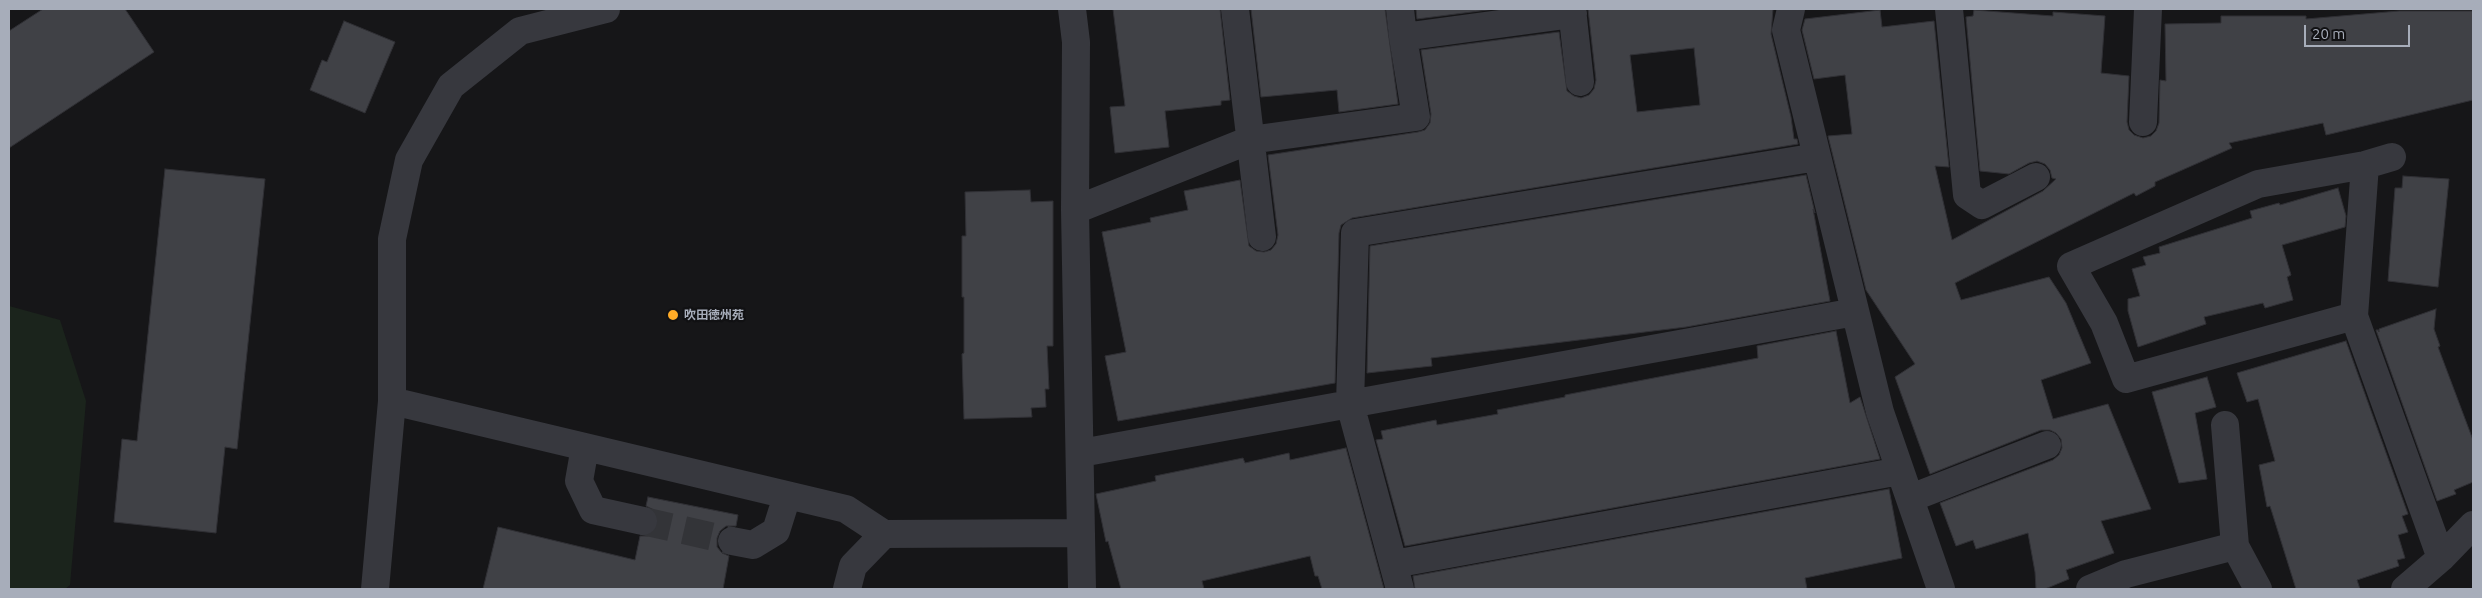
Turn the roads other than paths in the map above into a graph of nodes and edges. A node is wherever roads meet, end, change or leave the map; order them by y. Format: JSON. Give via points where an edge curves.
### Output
{"nodes":[{"id":1,"x":606,"y":9,"type":"edge"},
{"id":2,"x":1072,"y":9,"type":"edge"},
{"id":3,"x":1235,"y":9,"type":"edge"},
{"id":4,"x":1400,"y":9,"type":"edge"},
{"id":5,"x":1791,"y":9,"type":"edge"},
{"id":6,"x":1949,"y":9,"type":"edge"},
{"id":7,"x":2148,"y":9,"type":"edge"},
{"id":8,"x":1572,"y":11,"type":"edge"},
{"id":9,"x":1404,"y":37,"type":"junction"},
{"id":10,"x":1580,"y":82,"type":"dead end"},
{"id":11,"x":2143,"y":122,"type":"dead end"},
{"id":12,"x":1250,"y":140,"type":"junction"},
{"id":13,"x":1817,"y":157,"type":"junction"},
{"id":14,"x":2392,"y":157,"type":"dead end"},
{"id":15,"x":2364,"y":165,"type":"junction"},
{"id":16,"x":2036,"y":177,"type":"dead end"},
{"id":17,"x":1075,"y":210,"type":"junction"},
{"id":18,"x":1262,"y":237,"type":"dead end"},
{"id":19,"x":1855,"y":312,"type":"junction"},
{"id":20,"x":2354,"y":316,"type":"junction"},
{"id":21,"x":392,"y":401,"type":"junction"},
{"id":22,"x":1350,"y":404,"type":"junction"},
{"id":23,"x":2225,"y":425,"type":"dead end"},
{"id":24,"x":2047,"y":445,"type":"dead end"},
{"id":25,"x":585,"y":447,"type":"junction"},
{"id":26,"x":1081,"y":453,"type":"junction"},
{"id":27,"x":1900,"y":470,"type":"junction"},
{"id":28,"x":787,"y":496,"type":"junction"},
{"id":29,"x":1910,"y":498,"type":"junction"},
{"id":30,"x":643,"y":521,"type":"tunnel mouth"},
{"id":31,"x":2473,"y":524,"type":"edge"},
{"id":32,"x":884,"y":534,"type":"junction"},
{"id":33,"x":1080,"y":534,"type":"junction"},
{"id":34,"x":732,"y":541,"type":"tunnel mouth"},
{"id":35,"x":2235,"y":546,"type":"junction"},
{"id":36,"x":2441,"y":558,"type":"junction"},
{"id":37,"x":1397,"y":577,"type":"edge"},
{"id":38,"x":375,"y":589,"type":"edge"},
{"id":39,"x":847,"y":589,"type":"edge"},
{"id":40,"x":1082,"y":589,"type":"edge"},
{"id":41,"x":1941,"y":589,"type":"edge"},
{"id":42,"x":2090,"y":589,"type":"edge"},
{"id":43,"x":2258,"y":589,"type":"edge"},
{"id":44,"x":2404,"y":589,"type":"edge"}],
"edges":[{"from":1,"to":21,"type":"street","via":[[520,31],[451,86],[409,160],[392,239]]},
{"from":2,"to":17,"type":"street","via":[[1076,42]]},
{"from":3,"to":12,"type":"street"},
{"from":4,"to":9,"type":"street"},
{"from":5,"to":13,"type":"street","via":[[1786,30]]},
{"from":6,"to":16,"type":"street","via":[[1967,195],[1982,205]]},
{"from":7,"to":11,"type":"street"},
{"from":8,"to":9,"type":"street"},
{"from":8,"to":10,"type":"street"},
{"from":9,"to":12,"type":"street","via":[[1416,117]]},
{"from":12,"to":17,"type":"street"},
{"from":12,"to":18,"type":"street"},
{"from":13,"to":19,"type":"street"},
{"from":13,"to":22,"type":"street","via":[[1355,234]]},
{"from":14,"to":15,"type":"street"},
{"from":15,"to":20,"type":"street"},
{"from":15,"to":20,"type":"street","via":[[2258,184],[2071,266],[2104,323],[2126,379]]},
{"from":17,"to":26,"type":"street"},
{"from":19,"to":22,"type":"street"},
{"from":19,"to":27,"type":"street","via":[[1880,412]]},
{"from":20,"to":36,"type":"street"},
{"from":21,"to":25,"type":"street"},
{"from":21,"to":38,"type":"street"},
{"from":22,"to":26,"type":"street"},
{"from":22,"to":37,"type":"street"},
{"from":23,"to":35,"type":"street"},
{"from":24,"to":29,"type":"street"},
{"from":25,"to":28,"type":"street"},
{"from":25,"to":30,"type":"street","via":[[579,481],[593,510]]},
{"from":26,"to":33,"type":"street"},
{"from":27,"to":29,"type":"street"},
{"from":27,"to":37,"type":"street"},
{"from":28,"to":32,"type":"street","via":[[846,509]]},
{"from":28,"to":34,"type":"street","via":[[776,531],[753,545]]},
{"from":29,"to":41,"type":"street"},
{"from":31,"to":36,"type":"street"},
{"from":32,"to":33,"type":"street"},
{"from":32,"to":39,"type":"street","via":[[853,566]]},
{"from":33,"to":40,"type":"street"},
{"from":35,"to":42,"type":"street","via":[[2126,574]]},
{"from":35,"to":43,"type":"street"},
{"from":36,"to":44,"type":"street"}]}
